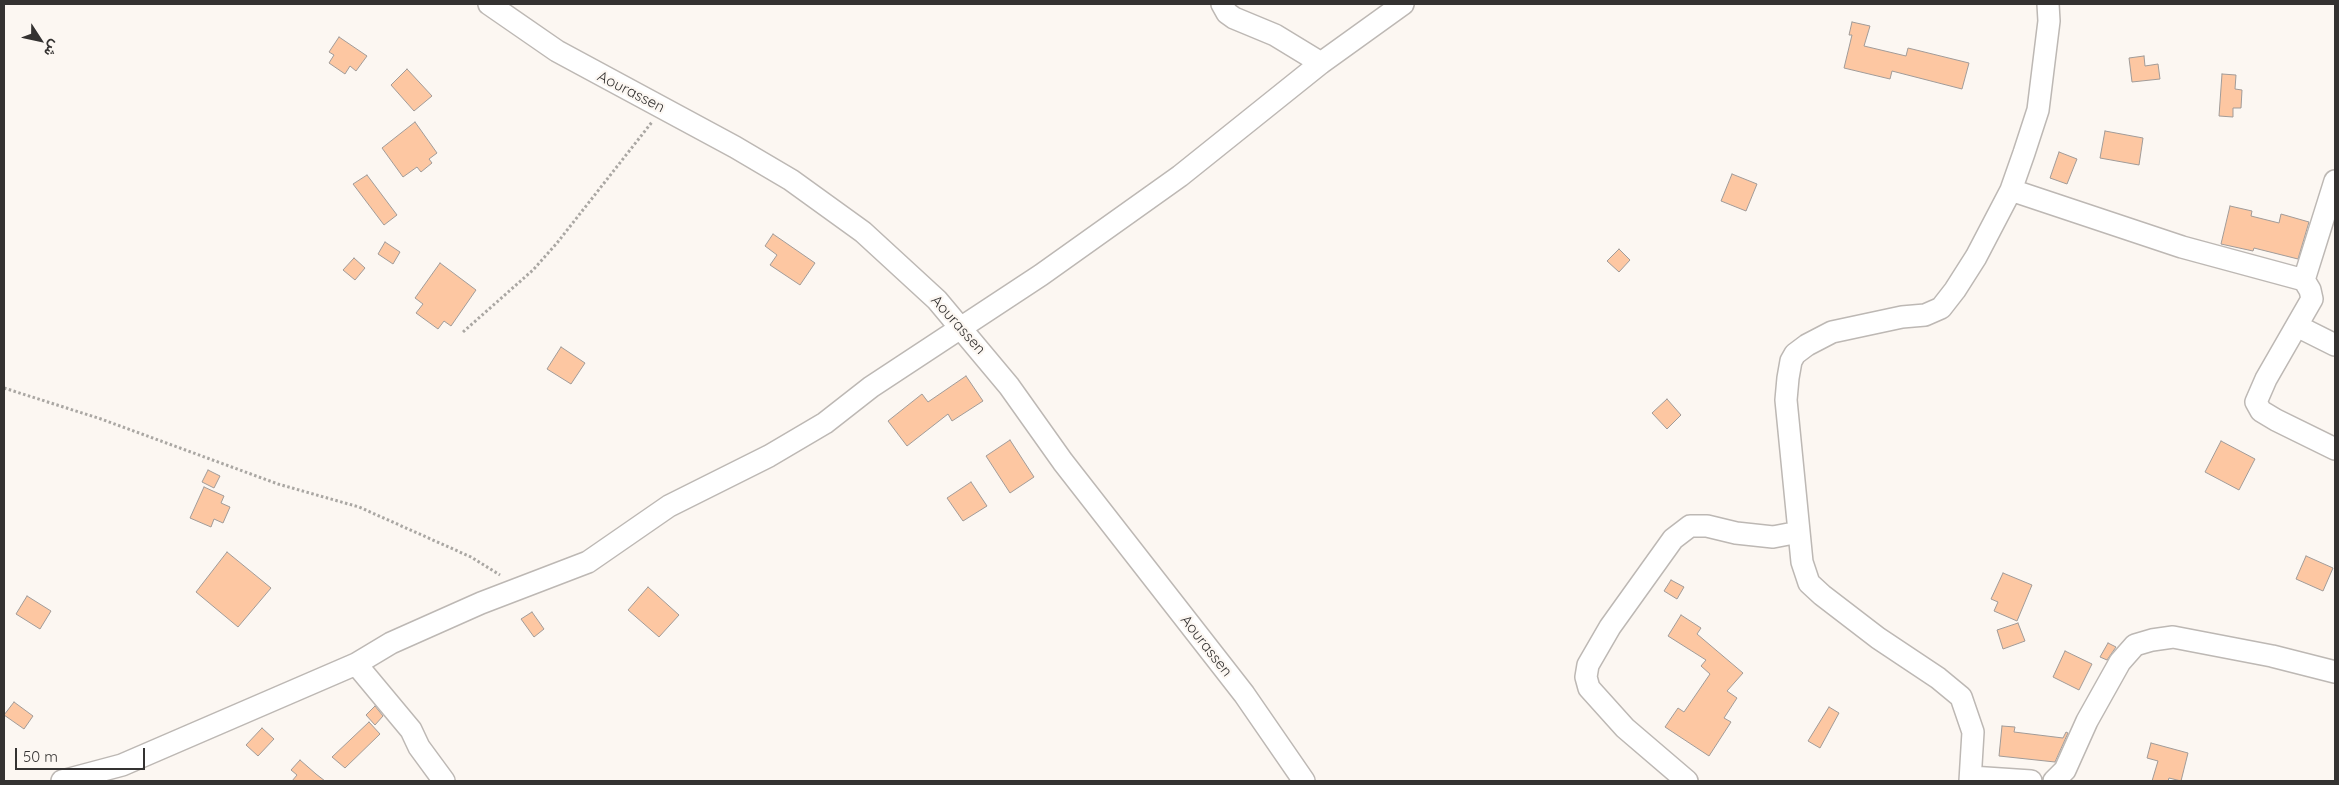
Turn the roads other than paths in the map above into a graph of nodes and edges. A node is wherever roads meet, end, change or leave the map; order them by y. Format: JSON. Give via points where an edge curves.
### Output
{"nodes":[{"id":1,"x":489,"y":4,"type":"edge"},
{"id":2,"x":1222,"y":4,"type":"edge"},
{"id":3,"x":1403,"y":4,"type":"edge"},
{"id":4,"x":2048,"y":4,"type":"edge"},
{"id":5,"x":1321,"y":62,"type":"junction"},
{"id":6,"x":2335,"y":181,"type":"edge"},
{"id":7,"x":2011,"y":190,"type":"junction"},
{"id":8,"x":2304,"y":280,"type":"junction"},
{"id":9,"x":2297,"y":326,"type":"junction"},
{"id":10,"x":962,"y":328,"type":"junction"},
{"id":11,"x":2335,"y":345,"type":"edge"},
{"id":12,"x":2335,"y":448,"type":"edge"},
{"id":13,"x":1799,"y":532,"type":"junction"},
{"id":14,"x":356,"y":664,"type":"junction"},
{"id":15,"x":2335,"y":672,"type":"edge"},
{"id":16,"x":1970,"y":779,"type":"edge"},
{"id":17,"x":62,"y":781,"type":"edge"},
{"id":18,"x":444,"y":781,"type":"edge"},
{"id":19,"x":1304,"y":781,"type":"edge"},
{"id":20,"x":1687,"y":781,"type":"edge"},
{"id":21,"x":2030,"y":781,"type":"edge"},
{"id":22,"x":2054,"y":781,"type":"edge"}],
"edges":[{"from":1,"to":10,"type":"street","name":"Aourassen","via":[[557,51],[734,147],[830,206],[937,300]]},
{"from":2,"to":5,"type":"street","via":[[1234,18],[1276,35]]},
{"from":3,"to":5,"type":"street"},
{"from":4,"to":7,"type":"street","via":[[2049,21],[2038,110]]},
{"from":5,"to":10,"type":"street","via":[[1180,176]]},
{"from":6,"to":8,"type":"street"},
{"from":7,"to":8,"type":"street","via":[[2182,247]]},
{"from":7,"to":13,"type":"street","via":[[1976,257],[1941,308],[1925,315],[1832,332],[1795,354],[1786,400]]},
{"from":8,"to":9,"type":"street","via":[[2312,299]]},
{"from":9,"to":11,"type":"street"},
{"from":9,"to":12,"type":"street","via":[[2256,402],[2261,410],[2276,420]]},
{"from":10,"to":14,"type":"street","via":[[824,422],[769,456],[669,506],[588,562],[481,603],[391,644]]},
{"from":10,"to":19,"type":"street","name":"Aourassen","via":[[1244,694]]},
{"from":13,"to":16,"type":"street","via":[[1802,562],[1810,583],[1878,638],[1961,697],[1972,732]]},
{"from":13,"to":20,"type":"street","via":[[1773,537],[1690,526],[1673,539],[1610,627],[1588,665],[1586,677],[1589,688],[1625,728]]},
{"from":14,"to":17,"type":"street","via":[[122,765]]},
{"from":14,"to":18,"type":"street","via":[[412,730],[419,747]]},
{"from":15,"to":22,"type":"street","via":[[2174,637],[2135,645],[2120,662],[2065,770]]},
{"from":16,"to":21,"type":"street"}]}
